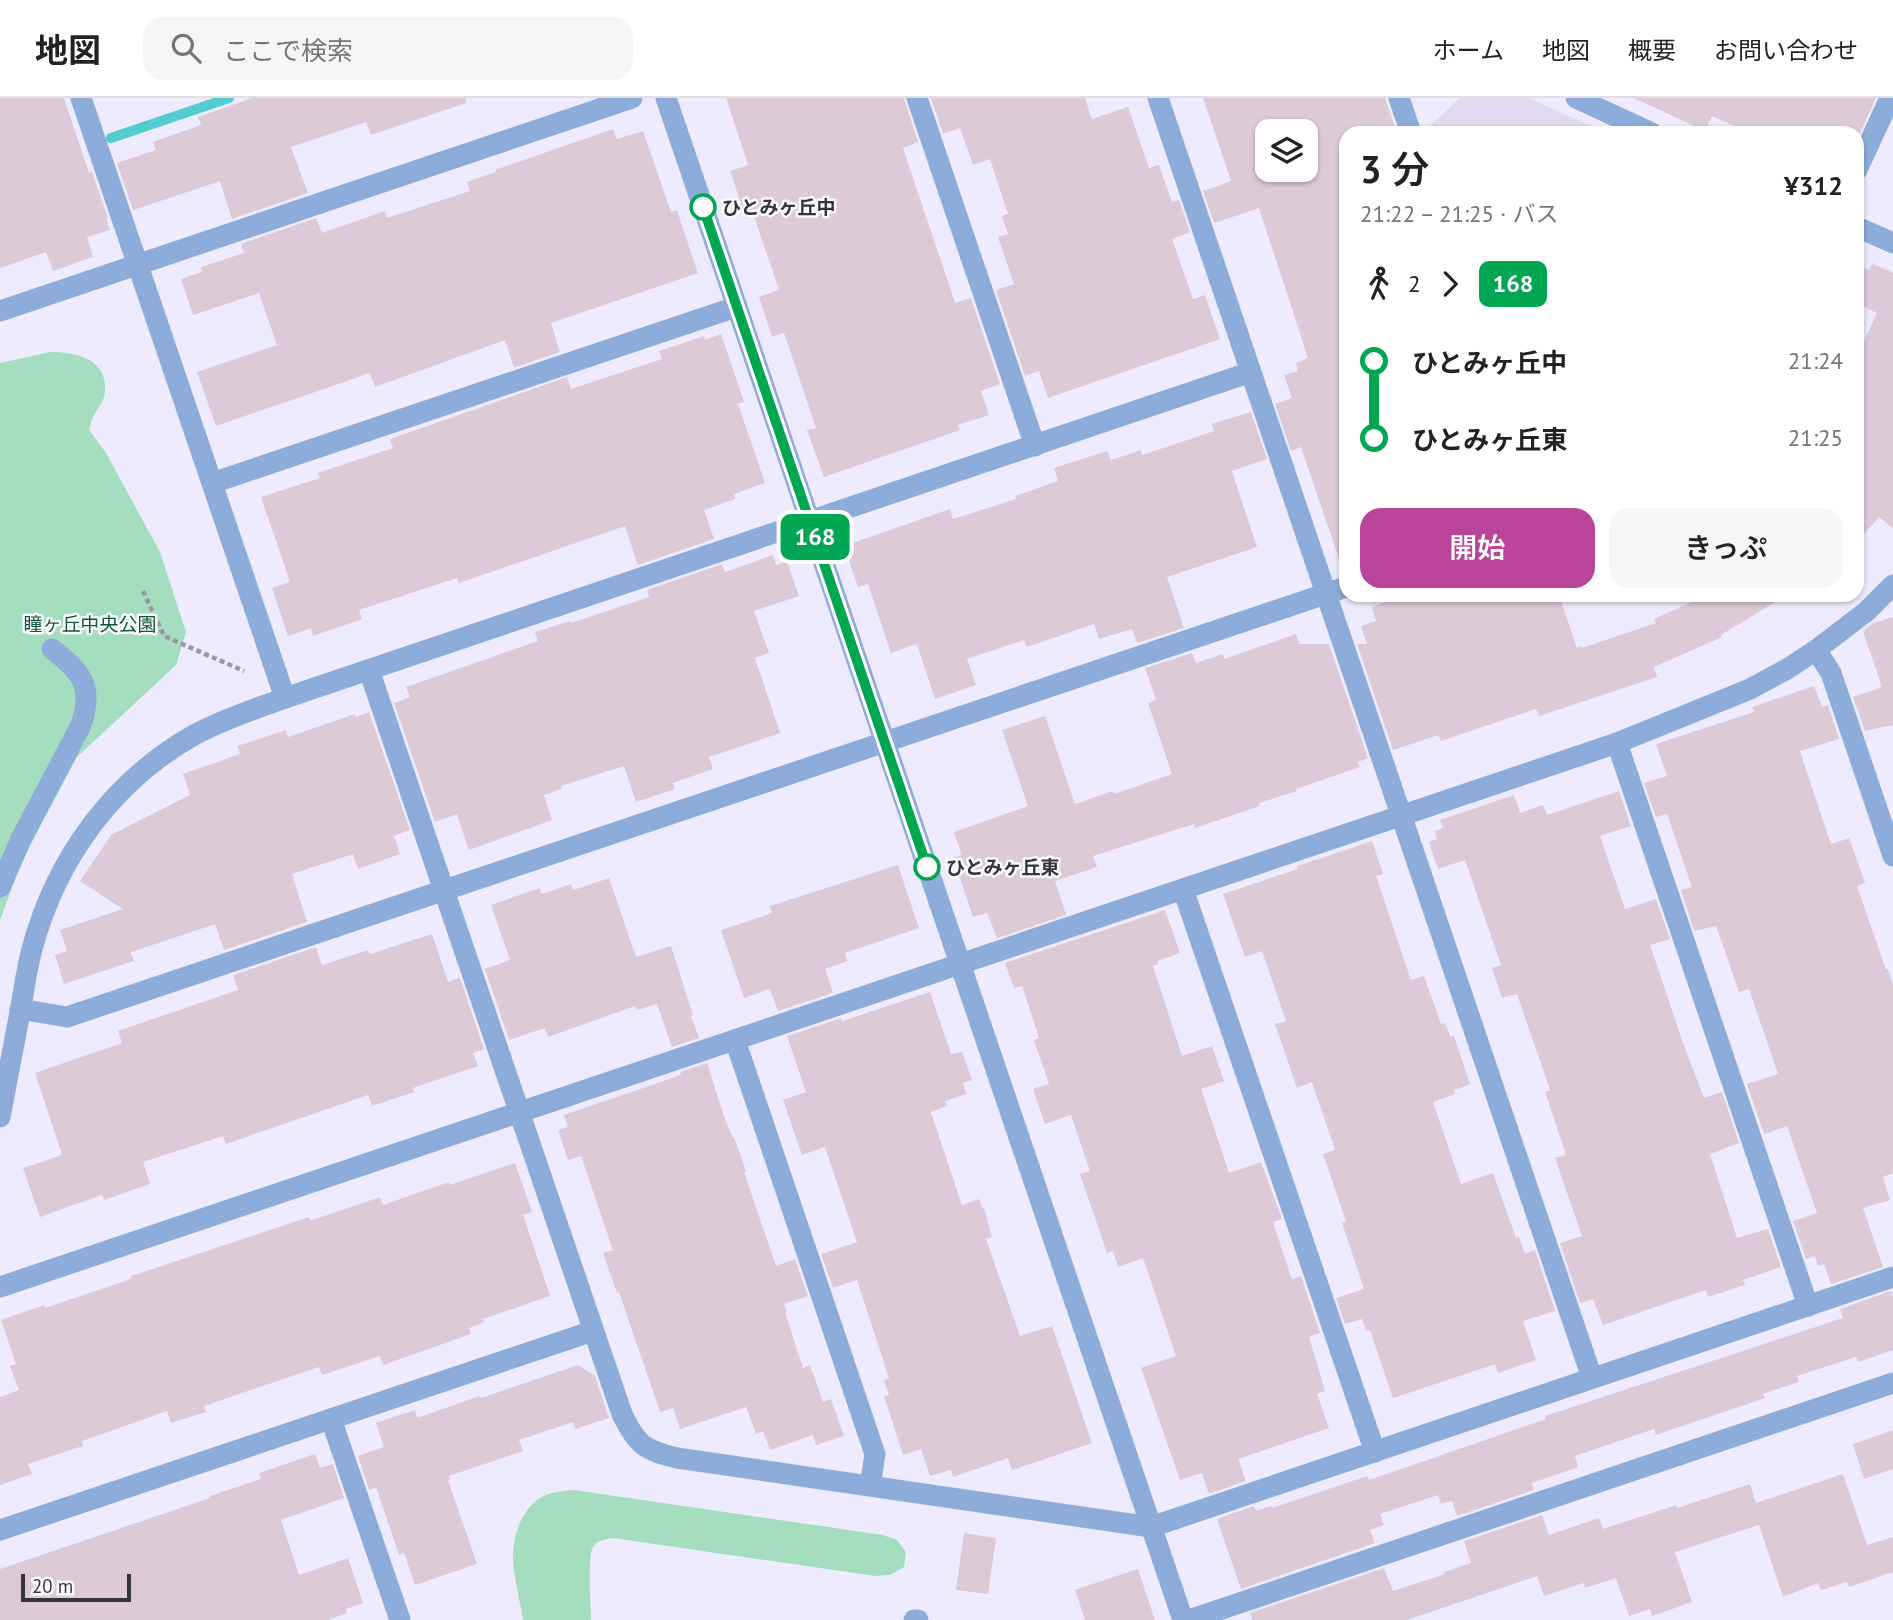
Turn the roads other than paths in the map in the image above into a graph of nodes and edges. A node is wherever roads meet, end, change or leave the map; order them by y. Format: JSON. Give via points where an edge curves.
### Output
{"nodes":[{"id":1,"x":80,"y":98,"type":"edge"},
{"id":2,"x":632,"y":98,"type":"edge"},
{"id":3,"x":666,"y":98,"type":"edge"},
{"id":4,"x":917,"y":98,"type":"edge"},
{"id":5,"x":1158,"y":98,"type":"edge"},
{"id":6,"x":1399,"y":98,"type":"edge"},
{"id":7,"x":1576,"y":98,"type":"edge"},
{"id":8,"x":1890,"y":98,"type":"edge"},
{"id":9,"x":1409,"y":126,"type":"edge"},
{"id":10,"x":1637,"y":126,"type":"edge"},
{"id":11,"x":1864,"y":155,"type":"edge"},
{"id":12,"x":1864,"y":230,"type":"edge"},
{"id":13,"x":1893,"y":243,"type":"edge"},
{"id":14,"x":137,"y":265,"type":"junction"},
{"id":15,"x":737,"y":307,"type":"junction"},
{"id":16,"x":0,"y":311,"type":"edge"},
{"id":17,"x":1251,"y":373,"type":"junction"},
{"id":18,"x":1035,"y":446,"type":"junction"},
{"id":19,"x":212,"y":483,"type":"junction"},
{"id":20,"x":809,"y":521,"type":"junction"},
{"id":21,"x":1893,"y":585,"type":"edge"},
{"id":22,"x":1336,"y":590,"type":"edge"},
{"id":23,"x":1339,"y":602,"type":"edge"},
{"id":24,"x":52,"y":649,"type":"dead end"},
{"id":25,"x":1816,"y":650,"type":"junction"},
{"id":26,"x":369,"y":670,"type":"junction"},
{"id":27,"x":285,"y":698,"type":"junction"},
{"id":28,"x":884,"y":742,"type":"junction"},
{"id":29,"x":1617,"y":743,"type":"junction"},
{"id":30,"x":1401,"y":816,"type":"junction"},
{"id":31,"x":1893,"y":856,"type":"edge"},
{"id":32,"x":0,"y":887,"type":"edge"},
{"id":33,"x":1183,"y":889,"type":"junction"},
{"id":34,"x":444,"y":891,"type":"junction"},
{"id":35,"x":960,"y":964,"type":"junction"},
{"id":36,"x":20,"y":1009,"type":"junction"},
{"id":37,"x":735,"y":1040,"type":"junction"},
{"id":38,"x":519,"y":1112,"type":"junction"},
{"id":39,"x":0,"y":1117,"type":"edge"},
{"id":40,"x":1893,"y":1277,"type":"edge"},
{"id":41,"x":0,"y":1287,"type":"edge"},
{"id":42,"x":1808,"y":1306,"type":"junction"},
{"id":43,"x":593,"y":1331,"type":"junction"},
{"id":44,"x":1592,"y":1378,"type":"junction"},
{"id":45,"x":1893,"y":1383,"type":"edge"},
{"id":46,"x":331,"y":1419,"type":"junction"},
{"id":47,"x":1374,"y":1452,"type":"junction"},
{"id":48,"x":870,"y":1486,"type":"junction"},
{"id":49,"x":1151,"y":1527,"type":"junction"},
{"id":50,"x":0,"y":1530,"type":"edge"},
{"id":51,"x":400,"y":1620,"type":"edge"},
{"id":52,"x":1183,"y":1620,"type":"edge"},
{"id":53,"x":1189,"y":1620,"type":"edge"}],
"edges":[{"from":1,"to":14,"type":"street"},
{"from":2,"to":14,"type":"street"},
{"from":3,"to":15,"type":"street"},
{"from":4,"to":18,"type":"street"},
{"from":5,"to":17,"type":"street"},
{"from":6,"to":9,"type":"street"},
{"from":7,"to":10,"type":"street"},
{"from":8,"to":11,"type":"street"},
{"from":12,"to":13,"type":"street"},
{"from":14,"to":16,"type":"street"},
{"from":14,"to":19,"type":"street"},
{"from":15,"to":19,"type":"street"},
{"from":15,"to":20,"type":"street"},
{"from":17,"to":18,"type":"street"},
{"from":17,"to":22,"type":"street"},
{"from":18,"to":20,"type":"street"},
{"from":19,"to":27,"type":"street"},
{"from":20,"to":26,"type":"street"},
{"from":20,"to":28,"type":"street"},
{"from":21,"to":25,"type":"street"},
{"from":22,"to":28,"type":"street"},
{"from":23,"to":30,"type":"street"},
{"from":24,"to":32,"type":"street","via":[[81,677],[86,710]]},
{"from":25,"to":29,"type":"street","via":[[1750,689]]},
{"from":25,"to":31,"type":"street","via":[[1831,673]]},
{"from":26,"to":27,"type":"street"},
{"from":26,"to":34,"type":"street"},
{"from":27,"to":36,"type":"street","via":[[196,734],[122,789],[65,864],[32,950]]},
{"from":28,"to":34,"type":"street"},
{"from":28,"to":35,"type":"street"},
{"from":29,"to":30,"type":"street"},
{"from":29,"to":42,"type":"street"},
{"from":30,"to":33,"type":"street"},
{"from":30,"to":44,"type":"street"},
{"from":33,"to":35,"type":"street"},
{"from":33,"to":47,"type":"street"},
{"from":34,"to":36,"type":"street","via":[[67,1017]]},
{"from":34,"to":38,"type":"street"},
{"from":35,"to":37,"type":"street"},
{"from":35,"to":49,"type":"street"},
{"from":36,"to":39,"type":"street"},
{"from":37,"to":38,"type":"street"},
{"from":37,"to":48,"type":"street","via":[[875,1454]]},
{"from":38,"to":41,"type":"street"},
{"from":38,"to":43,"type":"street"},
{"from":40,"to":42,"type":"street"},
{"from":42,"to":44,"type":"street"},
{"from":43,"to":46,"type":"street"},
{"from":43,"to":48,"type":"street","via":[[633,1437],[653,1452]]},
{"from":44,"to":47,"type":"street"},
{"from":45,"to":53,"type":"street"},
{"from":46,"to":50,"type":"street"},
{"from":46,"to":51,"type":"street"},
{"from":47,"to":49,"type":"street"},
{"from":48,"to":49,"type":"street"},
{"from":49,"to":52,"type":"street"}]}
